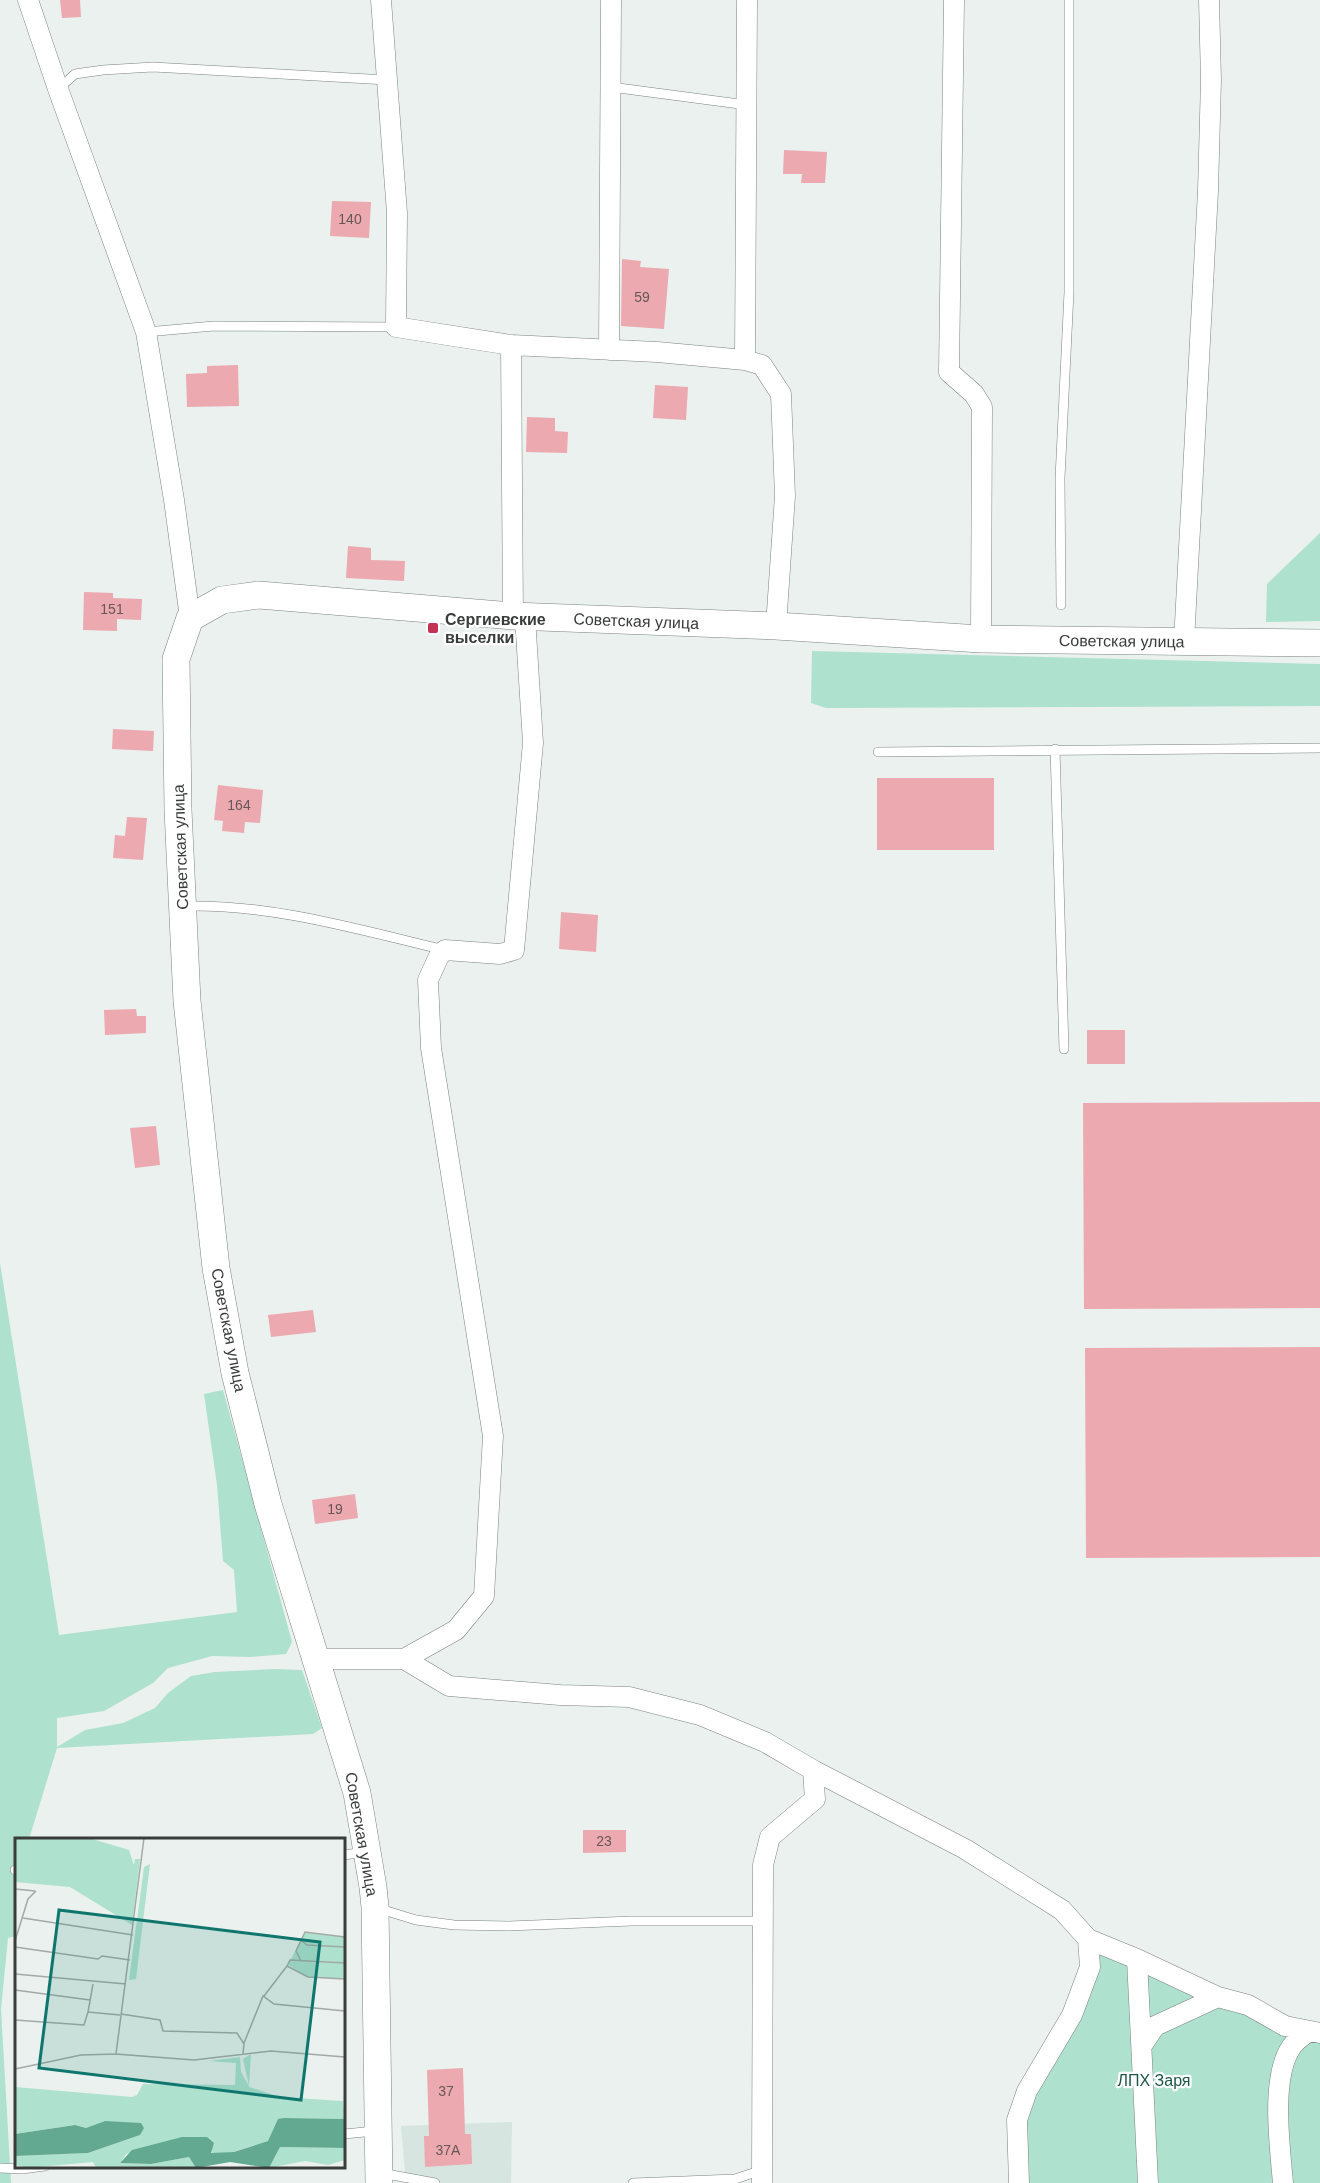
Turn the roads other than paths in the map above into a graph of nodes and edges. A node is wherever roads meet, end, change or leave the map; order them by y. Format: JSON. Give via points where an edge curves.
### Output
{"nodes":[{"id":1,"x":28,"y":0,"type":"edge"},
{"id":2,"x":381,"y":0,"type":"edge"},
{"id":3,"x":611,"y":0,"type":"edge"},
{"id":4,"x":747,"y":0,"type":"edge"},
{"id":5,"x":954,"y":0,"type":"edge"},
{"id":6,"x":1069,"y":0,"type":"edge"},
{"id":7,"x":1209,"y":0,"type":"edge"},
{"id":8,"x":387,"y":80,"type":"junction"},
{"id":9,"x":611,"y":87,"type":"junction"},
{"id":10,"x":58,"y":89,"type":"junction"},
{"id":11,"x":747,"y":105,"type":"junction"},
{"id":12,"x":396,"y":327,"type":"junction"},
{"id":13,"x":146,"y":332,"type":"junction"},
{"id":14,"x":511,"y":345,"type":"junction"},
{"id":15,"x":609,"y":350,"type":"junction"},
{"id":16,"x":745,"y":360,"type":"junction"},
{"id":17,"x":1061,"y":605,"type":"dead end"},
{"id":18,"x":519,"y":616,"type":"junction"},
{"id":19,"x":190,"y":618,"type":"junction"},
{"id":20,"x":776,"y":626,"type":"junction"},
{"id":21,"x":981,"y":639,"type":"junction"},
{"id":22,"x":1184,"y":642,"type":"junction"},
{"id":23,"x":1315,"y":643,"type":"edge"},
{"id":24,"x":1320,"y":748,"type":"edge"},
{"id":25,"x":1055,"y":749,"type":"junction"},
{"id":26,"x":878,"y":752,"type":"dead end"},
{"id":27,"x":183,"y":906,"type":"junction"},
{"id":28,"x":445,"y":950,"type":"junction"},
{"id":29,"x":1064,"y":1048,"type":"dead end"},
{"id":30,"x":316,"y":1659,"type":"junction"},
{"id":31,"x":404,"y":1659,"type":"junction"},
{"id":32,"x":813,"y":1770,"type":"junction"},
{"id":33,"x":356,"y":1853,"type":"edge"},
{"id":34,"x":375,"y":1907,"type":"junction"},
{"id":35,"x":763,"y":1921,"type":"junction"},
{"id":36,"x":1088,"y":1939,"type":"junction"},
{"id":37,"x":1137,"y":1959,"type":"junction"},
{"id":38,"x":1218,"y":1997,"type":"junction"},
{"id":39,"x":1315,"y":2032,"type":"edge"},
{"id":40,"x":1143,"y":2044,"type":"junction"},
{"id":41,"x":377,"y":2131,"type":"junction"},
{"id":42,"x":345,"y":2134,"type":"edge"},
{"id":43,"x":0,"y":2168,"type":"edge"},
{"id":44,"x":30,"y":2168,"type":"edge"},
{"id":45,"x":762,"y":2177,"type":"edge"},
{"id":46,"x":379,"y":2178,"type":"edge"},
{"id":47,"x":435,"y":2183,"type":"edge"},
{"id":48,"x":633,"y":2183,"type":"edge"},
{"id":49,"x":1019,"y":2183,"type":"edge"},
{"id":50,"x":1148,"y":2183,"type":"edge"},
{"id":51,"x":1283,"y":2183,"type":"edge"}],
"edges":[{"from":1,"to":10,"type":"street"},
{"from":2,"to":8,"type":"street"},
{"from":3,"to":9,"type":"street"},
{"from":4,"to":11,"type":"street"},
{"from":5,"to":21,"type":"street","via":[[949,372],[974,394],[982,407]]},
{"from":6,"to":17,"type":"lane","via":[[1069,292],[1060,478]]},
{"from":7,"to":22,"type":"street","via":[[1208,191]]},
{"from":8,"to":10,"type":"lane","via":[[153,67],[75,75]]},
{"from":8,"to":12,"type":"street","via":[[397,213]]},
{"from":9,"to":11,"type":"lane"},
{"from":9,"to":15,"type":"street"},
{"from":10,"to":13,"type":"street"},
{"from":11,"to":16,"type":"street"},
{"from":12,"to":13,"type":"lane","via":[[214,326]]},
{"from":12,"to":14,"type":"street"},
{"from":13,"to":19,"type":"street"},
{"from":14,"to":15,"type":"street"},
{"from":14,"to":18,"type":"street"},
{"from":15,"to":16,"type":"street"},
{"from":16,"to":20,"type":"street","via":[[762,365],[781,394],[785,496]]},
{"from":18,"to":19,"type":"street","name":"Советская улица","via":[[259,595],[222,600]]},
{"from":18,"to":20,"type":"street","name":"Советская улица"},
{"from":18,"to":28,"type":"street","via":[[533,743],[514,950],[500,954]]},
{"from":19,"to":27,"type":"street","name":"Советская улица","via":[[176,659]]},
{"from":20,"to":21,"type":"street","name":"Советская улица"},
{"from":21,"to":22,"type":"street","name":"Советская улица"},
{"from":22,"to":23,"type":"street","name":"Советская улица"},
{"from":24,"to":25,"type":"lane"},
{"from":25,"to":26,"type":"lane"},
{"from":25,"to":29,"type":"lane"},
{"from":27,"to":28,"type":"lane","via":[[216,905],[293,914]]},
{"from":27,"to":30,"type":"street","name":"Советская улица","via":[[187,1001],[216,1268],[235,1373]]},
{"from":28,"to":31,"type":"street","via":[[428,980],[431,1048],[493,1436],[484,1596],[456,1630]]},
{"from":30,"to":31,"type":"street"},
{"from":30,"to":33,"type":"street","name":"Советская улица","via":[[357,1793]]},
{"from":31,"to":32,"type":"street","via":[[449,1686],[629,1697],[700,1715],[765,1742]]},
{"from":32,"to":35,"type":"street","via":[[815,1799],[771,1837],[763,1865]]},
{"from":32,"to":36,"type":"street","via":[[965,1849],[1062,1910]]},
{"from":33,"to":34,"type":"street","name":"Советская улица"},
{"from":34,"to":35,"type":"lane","via":[[416,1920],[454,1925]]},
{"from":34,"to":41,"type":"street","name":"Советская улица"},
{"from":35,"to":45,"type":"street"},
{"from":36,"to":37,"type":"street"},
{"from":36,"to":49,"type":"street","via":[[1090,1967],[1072,2014],[1027,2091],[1017,2120]]},
{"from":37,"to":38,"type":"street"},
{"from":37,"to":40,"type":"street"},
{"from":38,"to":39,"type":"street","via":[[1248,2005],[1285,2026]]},
{"from":38,"to":40,"type":"street","via":[[1155,2026]]},
{"from":39,"to":51,"type":"street","via":[[1293,2044],[1279,2083]]},
{"from":40,"to":50,"type":"street"},
{"from":41,"to":42,"type":"lane"},
{"from":41,"to":46,"type":"street","name":"Советская улица"},
{"from":43,"to":44,"type":"lane"},
{"from":45,"to":48,"type":"lane"},
{"from":46,"to":47,"type":"lane"}]}
